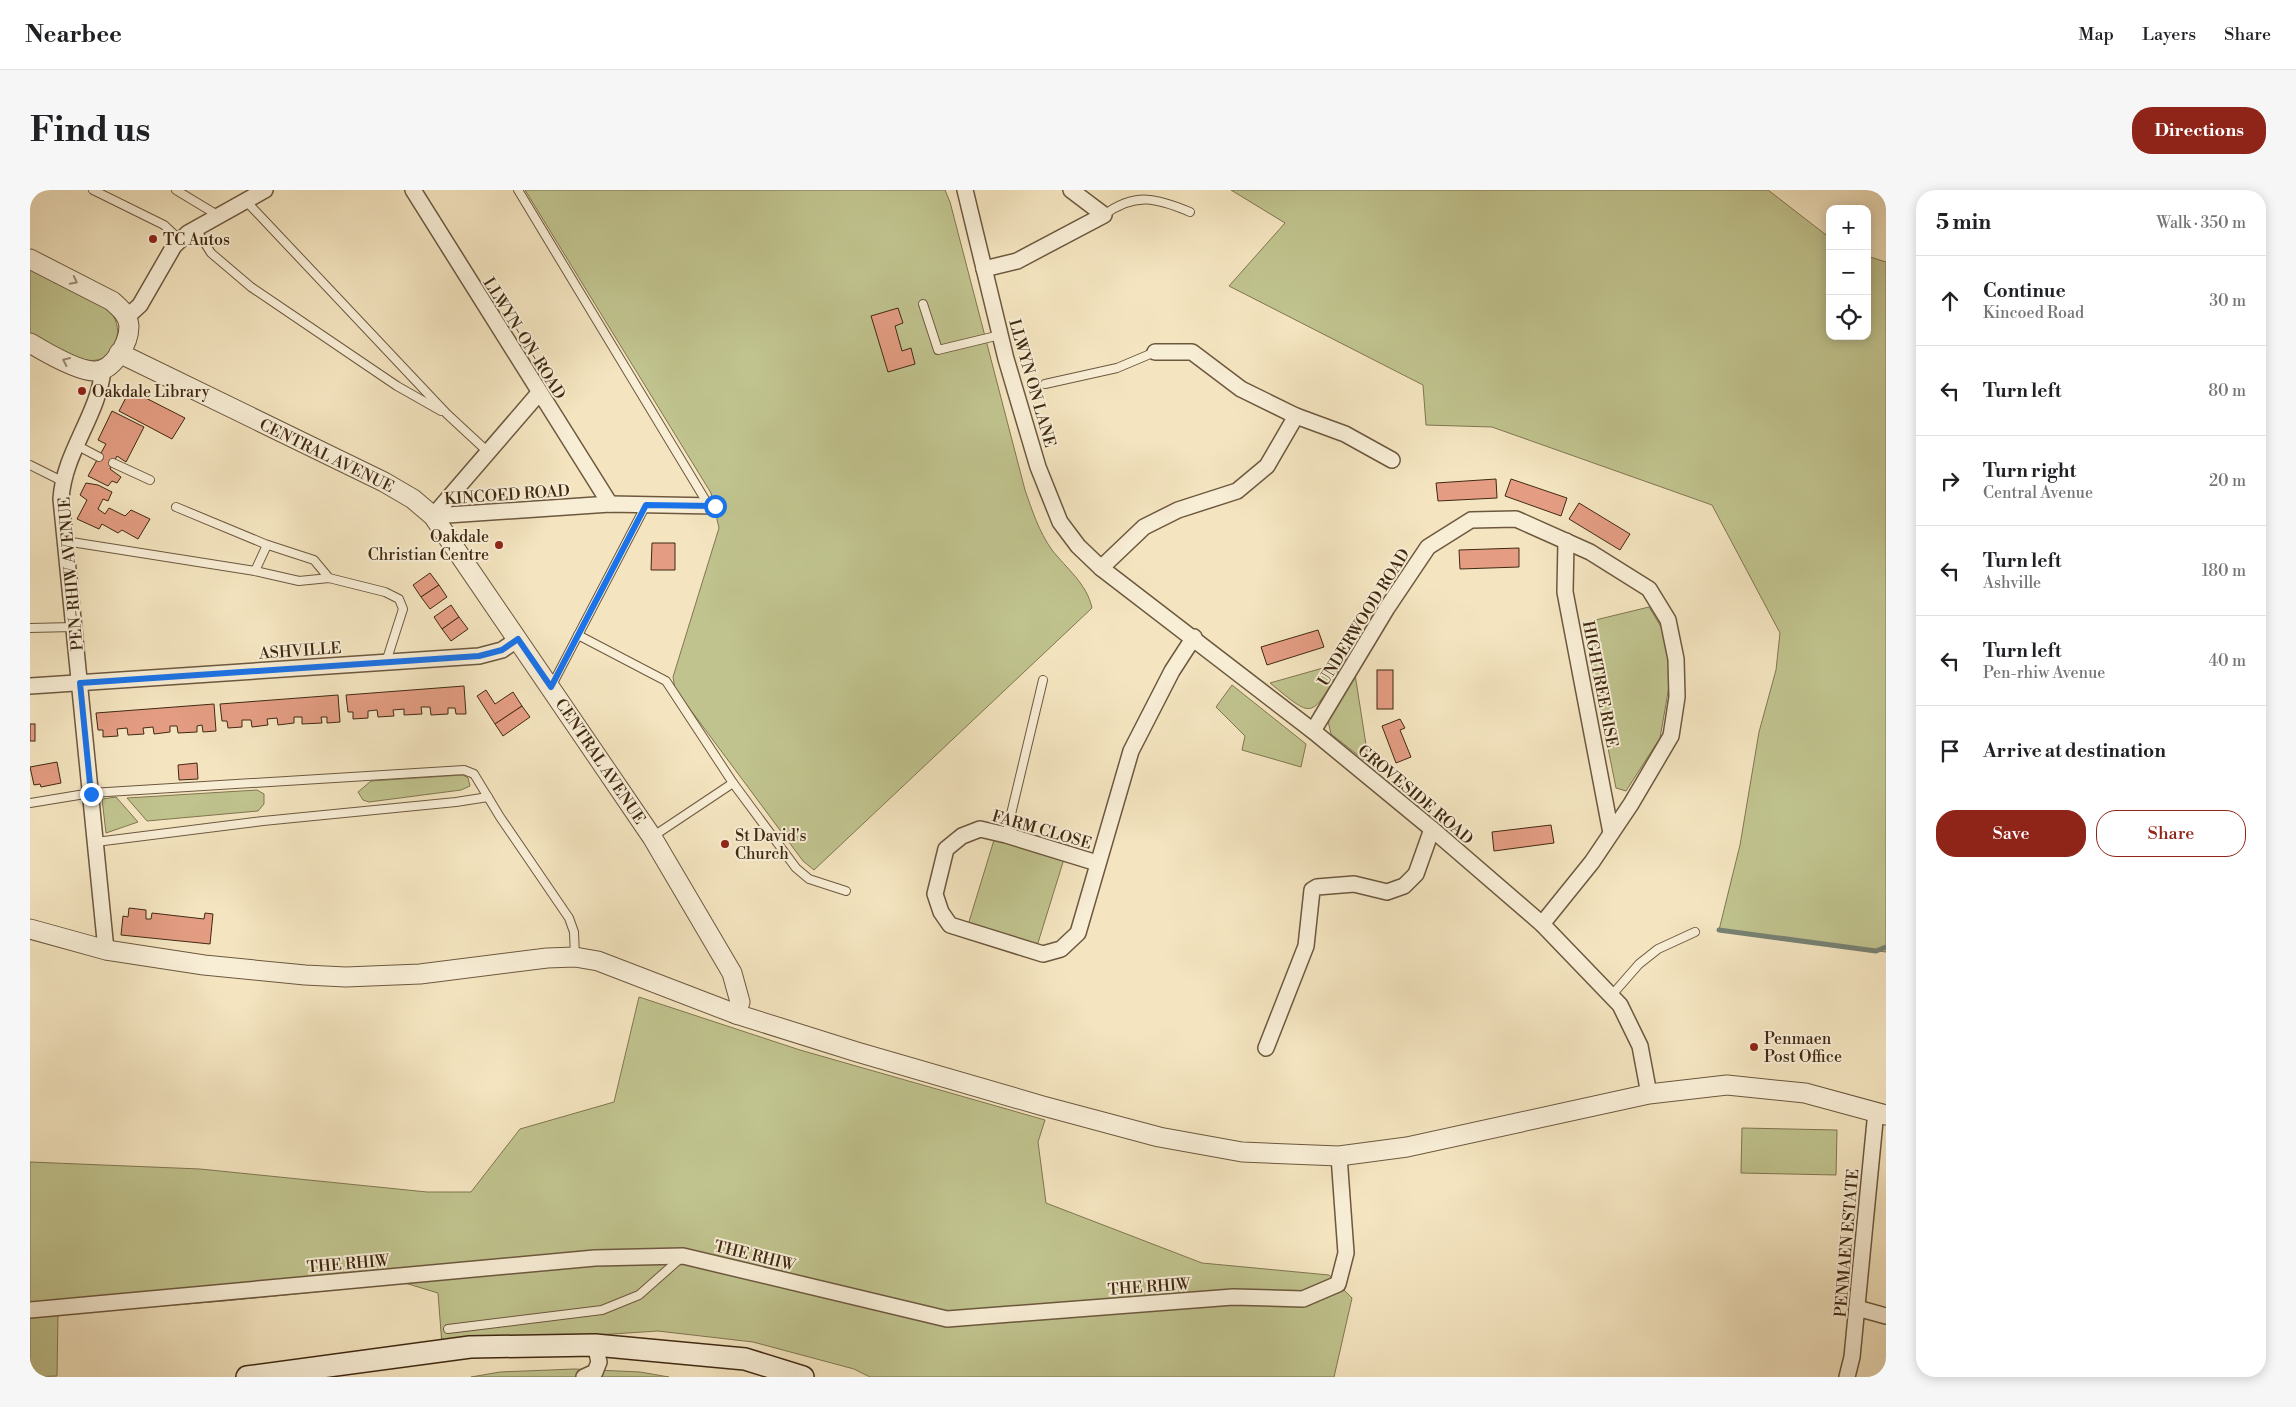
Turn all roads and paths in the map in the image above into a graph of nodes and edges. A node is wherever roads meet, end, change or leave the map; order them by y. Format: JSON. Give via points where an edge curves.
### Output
{"nodes":[{"id":1,"x":93,"y":190,"type":"edge"},
{"id":2,"x":176,"y":190,"type":"edge"},
{"id":3,"x":265,"y":190,"type":"edge"},
{"id":4,"x":413,"y":190,"type":"edge"},
{"id":5,"x":518,"y":190,"type":"edge"},
{"id":6,"x":965,"y":190,"type":"edge"},
{"id":7,"x":1071,"y":190,"type":"edge"},
{"id":8,"x":246,"y":201,"type":"junction"},
{"id":9,"x":1190,"y":212,"type":"dead end"},
{"id":10,"x":1104,"y":215,"type":"junction"},
{"id":11,"x":219,"y":216,"type":"junction"},
{"id":12,"x":196,"y":229,"type":"junction"},
{"id":13,"x":180,"y":240,"type":"junction"},
{"id":14,"x":30,"y":259,"type":"edge"},
{"id":15,"x":984,"y":269,"type":"junction"},
{"id":16,"x":923,"y":304,"type":"dead end"},
{"id":17,"x":126,"y":317,"type":"junction"},
{"id":18,"x":1000,"y":334,"type":"junction"},
{"id":19,"x":30,"y":343,"type":"edge"},
{"id":20,"x":1155,"y":352,"type":"joint"},
{"id":21,"x":119,"y":353,"type":"junction"},
{"id":22,"x":103,"y":370,"type":"junction"},
{"id":23,"x":1045,"y":384,"type":"dead end"},
{"id":24,"x":539,"y":394,"type":"junction"},
{"id":25,"x":448,"y":414,"type":"junction"},
{"id":26,"x":1296,"y":416,"type":"junction"},
{"id":27,"x":76,"y":445,"type":"junction"},
{"id":28,"x":488,"y":452,"type":"junction"},
{"id":29,"x":99,"y":457,"type":"dead end"},
{"id":30,"x":1392,"y":460,"type":"dead end"},
{"id":31,"x":113,"y":463,"type":"dead end"},
{"id":32,"x":30,"y":465,"type":"edge"},
{"id":33,"x":150,"y":480,"type":"dead end"},
{"id":34,"x":62,"y":481,"type":"junction"},
{"id":35,"x":610,"y":504,"type":"junction"},
{"id":36,"x":646,"y":505,"type":"junction"},
{"id":37,"x":712,"y":506,"type":"joint"},
{"id":38,"x":176,"y":507,"type":"dead end"},
{"id":39,"x":433,"y":516,"type":"junction"},
{"id":40,"x":1566,"y":541,"type":"junction"},
{"id":41,"x":66,"y":542,"type":"junction"},
{"id":42,"x":267,"y":545,"type":"junction"},
{"id":43,"x":1101,"y":568,"type":"junction"},
{"id":44,"x":255,"y":570,"type":"junction"},
{"id":45,"x":329,"y":578,"type":"junction"},
{"id":46,"x":74,"y":627,"type":"junction"},
{"id":47,"x":30,"y":628,"type":"edge"},
{"id":48,"x":578,"y":635,"type":"junction"},
{"id":49,"x":1194,"y":637,"type":"junction"},
{"id":50,"x":518,"y":639,"type":"junction"},
{"id":51,"x":386,"y":662,"type":"junction"},
{"id":52,"x":1043,"y":680,"type":"dead end"},
{"id":53,"x":80,"y":683,"type":"junction"},
{"id":54,"x":30,"y":686,"type":"edge"},
{"id":55,"x":551,"y":687,"type":"junction"},
{"id":56,"x":1313,"y":731,"type":"junction"},
{"id":57,"x":733,"y":783,"type":"junction"},
{"id":58,"x":91,"y":794,"type":"junction"},
{"id":59,"x":488,"y":796,"type":"junction"},
{"id":60,"x":30,"y":804,"type":"edge"},
{"id":61,"x":1432,"y":829,"type":"junction"},
{"id":62,"x":1611,"y":833,"type":"junction"},
{"id":63,"x":1006,"y":835,"type":"junction"},
{"id":64,"x":652,"y":837,"type":"junction"},
{"id":65,"x":96,"y":842,"type":"junction"},
{"id":66,"x":1097,"y":863,"type":"junction"},
{"id":67,"x":846,"y":891,"type":"dead end"},
{"id":68,"x":1542,"y":924,"type":"junction"},
{"id":69,"x":30,"y":929,"type":"edge"},
{"id":70,"x":1695,"y":932,"type":"dead end"},
{"id":71,"x":106,"y":950,"type":"junction"},
{"id":72,"x":575,"y":957,"type":"junction"},
{"id":73,"x":1611,"y":996,"type":"junction"},
{"id":74,"x":736,"y":1014,"type":"junction"},
{"id":75,"x":1266,"y":1048,"type":"dead end"},
{"id":76,"x":1649,"y":1094,"type":"junction"},
{"id":77,"x":1881,"y":1113,"type":"edge"},
{"id":78,"x":1339,"y":1156,"type":"junction"},
{"id":79,"x":684,"y":1256,"type":"junction"},
{"id":80,"x":1857,"y":1308,"type":"junction"},
{"id":81,"x":30,"y":1310,"type":"edge"},
{"id":82,"x":1886,"y":1316,"type":"edge"},
{"id":83,"x":448,"y":1329,"type":"dead end"},
{"id":84,"x":595,"y":1345,"type":"junction"},
{"id":85,"x":247,"y":1377,"type":"edge"},
{"id":86,"x":584,"y":1377,"type":"edge"},
{"id":87,"x":804,"y":1377,"type":"edge"},
{"id":88,"x":1847,"y":1377,"type":"edge"}],
"edges":[{"from":1,"to":13,"type":"lane","via":[[164,225]]},
{"from":2,"to":11,"type":"lane"},
{"from":3,"to":8,"type":"street"},
{"from":4,"to":24,"type":"street","name":"LLWYN-ON-ROAD"},
{"from":5,"to":37,"type":"lane"},
{"from":6,"to":15,"type":"street","name":"LLWYN ON LANE"},
{"from":7,"to":10,"type":"street"},
{"from":8,"to":11,"type":"street"},
{"from":8,"to":25,"type":"lane"},
{"from":9,"to":10,"type":"lane","via":[[1161,200],[1141,198],[1116,206]]},
{"from":10,"to":15,"type":"street","via":[[1017,260]]},
{"from":11,"to":12,"type":"street"},
{"from":12,"to":13,"type":"street"},
{"from":12,"to":25,"type":"lane","via":[[212,253],[251,287],[397,386]]},
{"from":13,"to":17,"type":"street","via":[[140,305]]},
{"from":14,"to":17,"type":"street","one_way":true,"via":[[112,301]]},
{"from":15,"to":18,"type":"street","name":"LLWYN ON LANE"},
{"from":16,"to":18,"type":"lane","via":[[938,350]]},
{"from":17,"to":21,"type":"street","via":[[129,326]]},
{"from":18,"to":43,"type":"street","name":"LLWYN ON LANE","via":[[1038,467],[1060,522],[1078,546]]},
{"from":22,"to":19,"type":"street","one_way":true,"via":[[83,369]]},
{"from":20,"to":23,"type":"lane","via":[[1118,368]]},
{"from":20,"to":26,"type":"street","via":[[1192,352],[1242,389]]},
{"from":21,"to":22,"type":"street"},
{"from":21,"to":39,"type":"street","name":"CENTRAL AVENUE","via":[[384,482],[413,499]]},
{"from":22,"to":27,"type":"street","name":"PEN-RHIW AVENUE","via":[[101,389]]},
{"from":24,"to":28,"type":"street","name":"KINCOED ROAD"},
{"from":24,"to":35,"type":"street","name":"LLWYN-ON-ROAD"},
{"from":25,"to":28,"type":"lane"},
{"from":26,"to":30,"type":"street","via":[[1345,434]]},
{"from":26,"to":43,"type":"street","via":[[1267,466],[1237,491],[1178,510],[1144,527]]},
{"from":27,"to":29,"type":"lane"},
{"from":27,"to":34,"type":"street","name":"PEN-RHIW AVENUE"},
{"from":28,"to":39,"type":"street","name":"KINCOED ROAD"},
{"from":31,"to":33,"type":"lane"},
{"from":32,"to":34,"type":"lane"},
{"from":34,"to":41,"type":"street","name":"PEN-RHIW AVENUE"},
{"from":35,"to":36,"type":"street","name":"KINCOED ROAD"},
{"from":35,"to":39,"type":"street","name":"KINCOED ROAD"},
{"from":36,"to":37,"type":"street","name":"KINCOED ROAD"},
{"from":36,"to":48,"type":"lane"},
{"from":38,"to":42,"type":"lane"},
{"from":39,"to":50,"type":"street","name":"CENTRAL AVENUE"},
{"from":40,"to":56,"type":"street","name":"UNDERWOOD ROAD","via":[[1516,519],[1471,520],[1428,548],[1387,608]]},
{"from":40,"to":62,"type":"street","name":"HIGHTREE RISE","via":[[1565,592]]},
{"from":40,"to":62,"type":"street","name":"UNDERWOOD ROAD","via":[[1649,589],[1668,620],[1676,659],[1677,696],[1671,736]]},
{"from":41,"to":44,"type":"lane"},
{"from":41,"to":46,"type":"street","name":"PEN-RHIW AVENUE"},
{"from":42,"to":44,"type":"lane"},
{"from":42,"to":45,"type":"lane","via":[[314,560]]},
{"from":43,"to":49,"type":"street","name":"GROVESIDE ROAD"},
{"from":44,"to":45,"type":"lane","via":[[299,581]]},
{"from":45,"to":51,"type":"lane","via":[[385,592],[399,599],[403,609]]},
{"from":46,"to":47,"type":"lane"},
{"from":46,"to":53,"type":"street","name":"PEN-RHIW AVENUE"},
{"from":48,"to":55,"type":"lane"},
{"from":48,"to":57,"type":"lane","via":[[666,681]]},
{"from":49,"to":56,"type":"street","name":"GROVESIDE ROAD"},
{"from":49,"to":66,"type":"street","name":"FARM CLOSE","via":[[1172,671],[1131,751]]},
{"from":50,"to":51,"type":"street","name":"ASHVILLE","via":[[502,650],[479,656]]},
{"from":50,"to":55,"type":"street","name":"CENTRAL AVENUE"},
{"from":51,"to":53,"type":"street","name":"ASHVILLE"},
{"from":52,"to":63,"type":"lane"},
{"from":53,"to":54,"type":"street","name":"ASHVILLE"},
{"from":53,"to":58,"type":"street","name":"PEN-RHIW AVENUE"},
{"from":55,"to":64,"type":"street","name":"CENTRAL AVENUE"},
{"from":56,"to":61,"type":"street","name":"GROVESIDE ROAD"},
{"from":57,"to":64,"type":"lane"},
{"from":57,"to":67,"type":"lane","via":[[796,868],[810,879]]},
{"from":58,"to":59,"type":"lane","via":[[464,770],[474,774]]},
{"from":58,"to":60,"type":"lane"},
{"from":58,"to":65,"type":"street","name":"PEN-RHIW AVENUE"},
{"from":59,"to":65,"type":"lane"},
{"from":59,"to":72,"type":"lane","via":[[568,918],[574,932]]},
{"from":61,"to":68,"type":"street","name":"GROVESIDE ROAD"},
{"from":61,"to":75,"type":"street","via":[[1416,874],[1404,886],[1387,892],[1354,884],[1317,886],[1312,890],[1306,946]]},
{"from":62,"to":68,"type":"street","name":"UNDERWOOD ROAD"},
{"from":63,"to":66,"type":"street","name":"FARM CLOSE"},
{"from":63,"to":66,"type":"street","name":"FARM CLOSE","via":[[980,829],[962,836],[946,849],[935,894],[950,925],[1043,954],[1061,949],[1078,933]]},
{"from":64,"to":74,"type":"street","name":"CENTRAL AVENUE","via":[[732,973],[740,1002]]},
{"from":65,"to":71,"type":"street","name":"PEN-RHIW AVENUE"},
{"from":68,"to":73,"type":"street","name":"GROVESIDE ROAD"},
{"from":69,"to":71,"type":"street"},
{"from":70,"to":73,"type":"lane","via":[[1638,964]]},
{"from":71,"to":72,"type":"street","via":[[204,965],[346,977],[420,974]]},
{"from":72,"to":74,"type":"street","via":[[598,961]]},
{"from":73,"to":76,"type":"street","name":"GROVESIDE ROAD","via":[[1620,1005],[1640,1046]]},
{"from":74,"to":78,"type":"street","via":[[1043,1106],[1159,1137],[1242,1152]]},
{"from":76,"to":77,"type":"street","via":[[1727,1085],[1804,1093]]},
{"from":76,"to":78,"type":"street","via":[[1407,1147]]},
{"from":77,"to":80,"type":"street","name":"PENMAEN ESTATE"},
{"from":78,"to":79,"type":"street","name":"THE RHIW","via":[[1346,1253],[1338,1284],[1303,1299],[1233,1297],[947,1319]]},
{"from":79,"to":81,"type":"street","name":"THE RHIW","via":[[594,1258]]},
{"from":79,"to":83,"type":"lane","via":[[640,1295],[602,1310]]},
{"from":80,"to":82,"type":"street"},
{"from":80,"to":88,"type":"street","name":"PENMAEN ESTATE"},
{"from":84,"to":85,"type":"main road","via":[[470,1347]]},
{"from":84,"to":86,"type":"street","via":[[599,1362],[595,1372]]},
{"from":84,"to":87,"type":"main road","via":[[745,1359]]}]}
